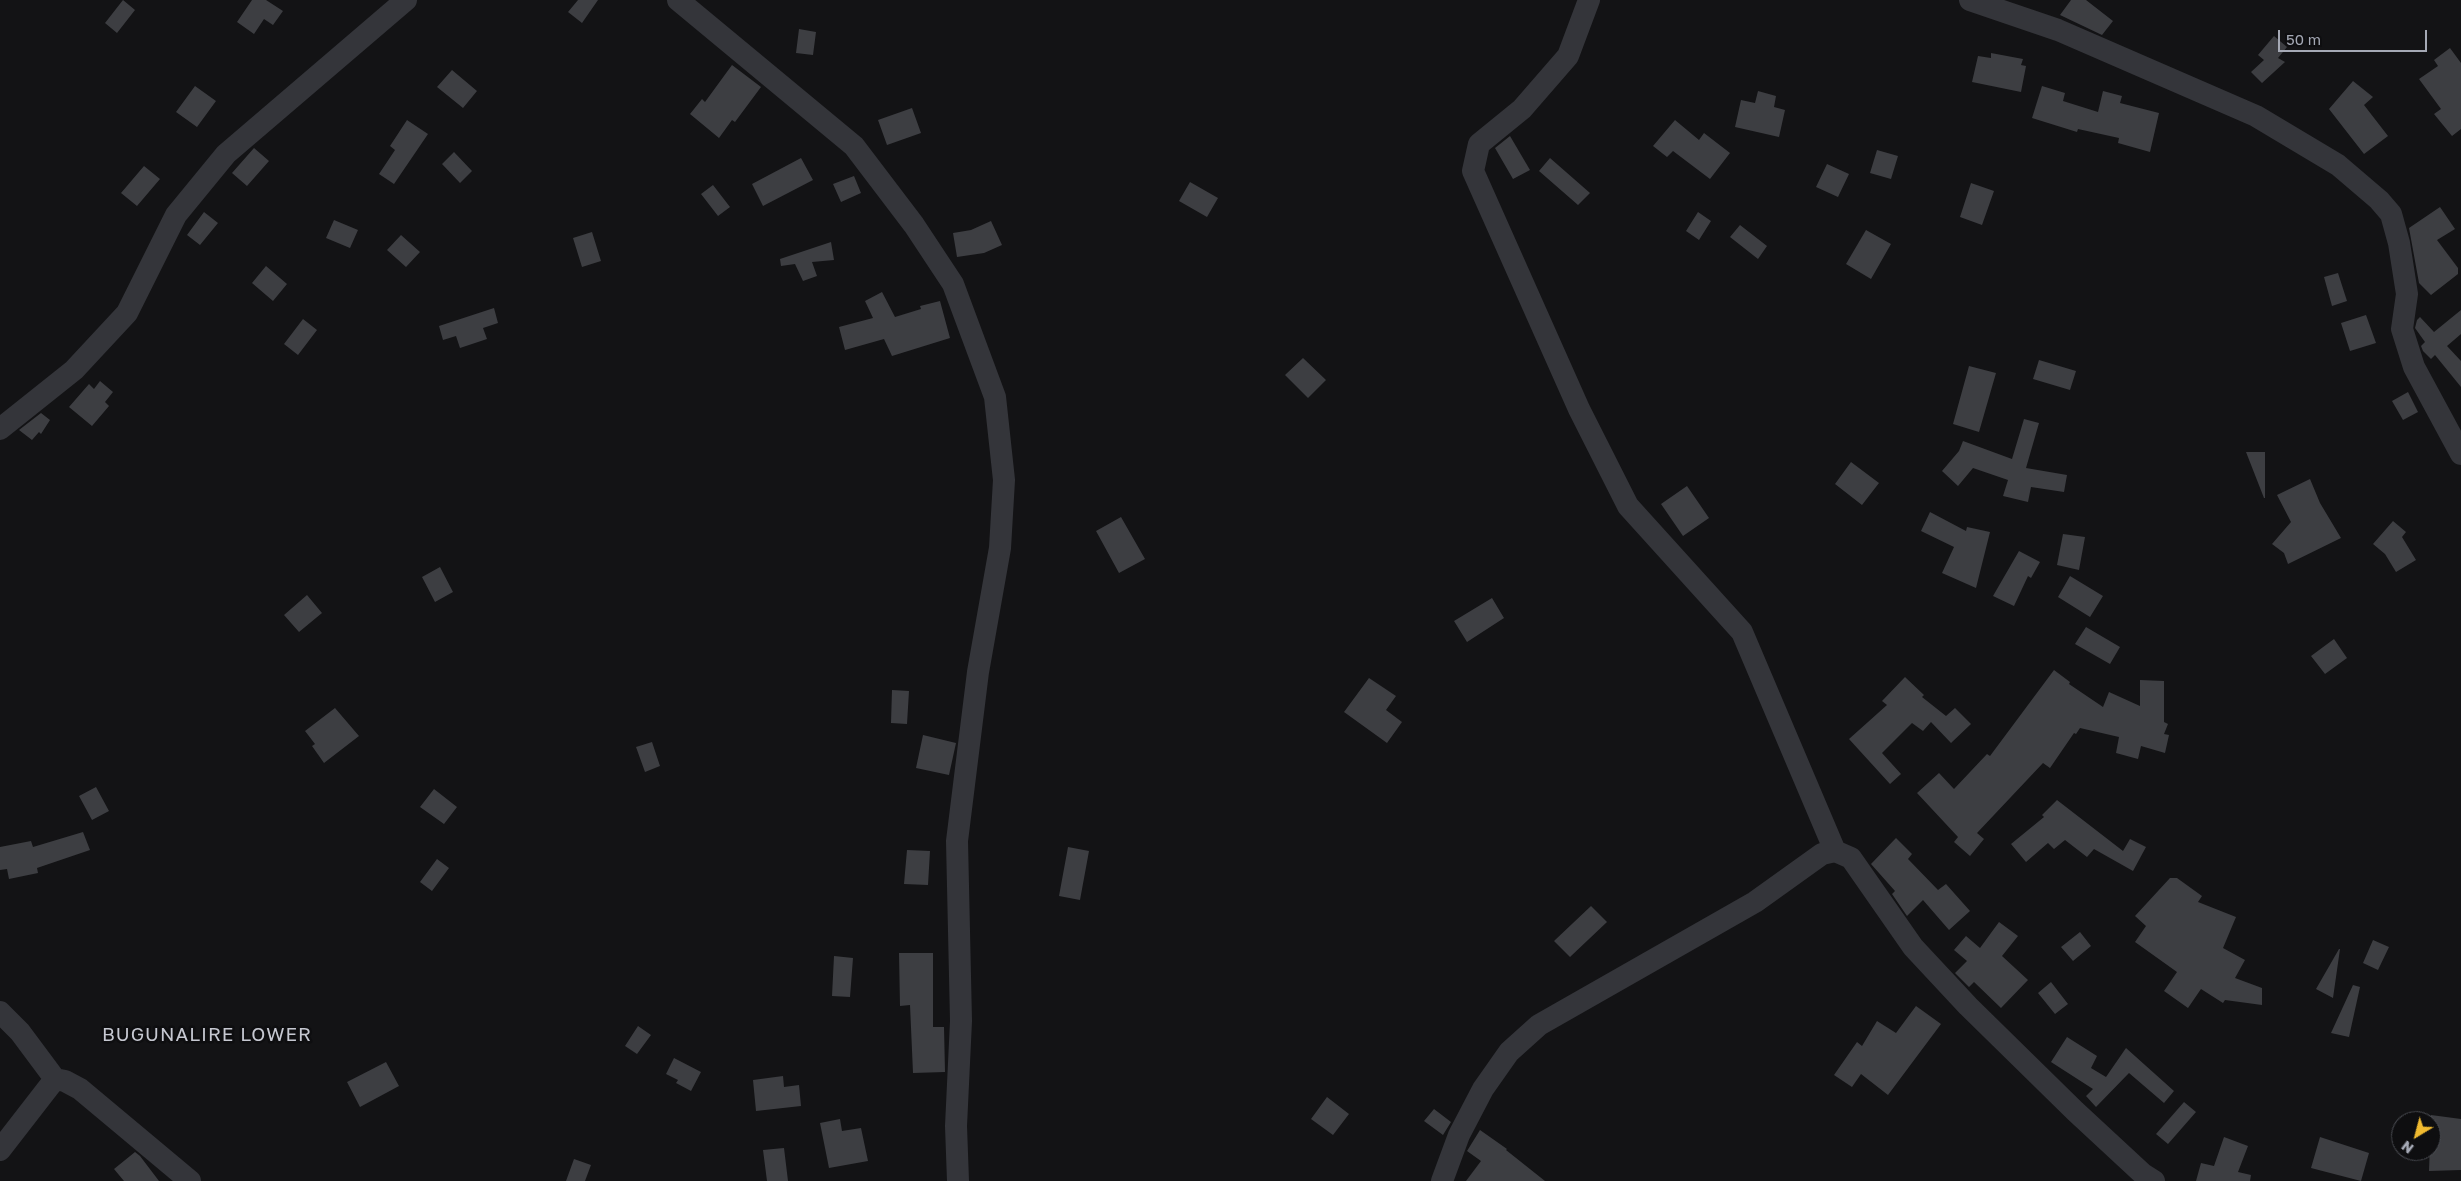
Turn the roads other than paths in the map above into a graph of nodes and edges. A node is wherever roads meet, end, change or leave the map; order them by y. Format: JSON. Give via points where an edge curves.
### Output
{"nodes":[{"id":1,"x":406,"y":0,"type":"edge"},
{"id":2,"x":678,"y":0,"type":"edge"},
{"id":3,"x":1589,"y":0,"type":"edge"},
{"id":4,"x":1970,"y":0,"type":"edge"},
{"id":5,"x":0,"y":428,"type":"edge"},
{"id":6,"x":2461,"y":454,"type":"edge"},
{"id":7,"x":1835,"y":851,"type":"junction"},
{"id":8,"x":0,"y":1012,"type":"edge"},
{"id":9,"x":55,"y":1079,"type":"junction"},
{"id":10,"x":0,"y":1150,"type":"edge"},
{"id":11,"x":190,"y":1181,"type":"edge"},
{"id":12,"x":958,"y":1181,"type":"edge"},
{"id":13,"x":1442,"y":1181,"type":"edge"},
{"id":14,"x":2154,"y":1181,"type":"edge"}],
"edges":[{"from":1,"to":5,"type":"street","via":[[226,154],[176,215],[127,313],[74,370]]},
{"from":2,"to":12,"type":"street","via":[[854,146],[914,225],[953,284],[995,397],[1004,480],[1000,548],[978,672],[957,841],[961,1021],[956,1126]]},
{"from":3,"to":7,"type":"street","via":[[1568,56],[1522,108],[1479,144],[1474,171],[1579,409],[1628,506],[1742,632]]},
{"from":4,"to":6,"type":"street","via":[[2058,30],[2256,116],[2338,165],[2379,200],[2391,214],[2399,243],[2407,294],[2402,329],[2414,366]]},
{"from":7,"to":13,"type":"street","via":[[1822,854],[1755,902],[1539,1025],[1510,1052],[1483,1089],[1459,1135]]},
{"from":7,"to":14,"type":"street","via":[[1851,858],[1913,948],[1968,1006],[2075,1111]]},
{"from":8,"to":9,"type":"street","via":[[20,1032]]},
{"from":9,"to":10,"type":"street"},
{"from":9,"to":11,"type":"street","via":[[80,1089]]}]}
